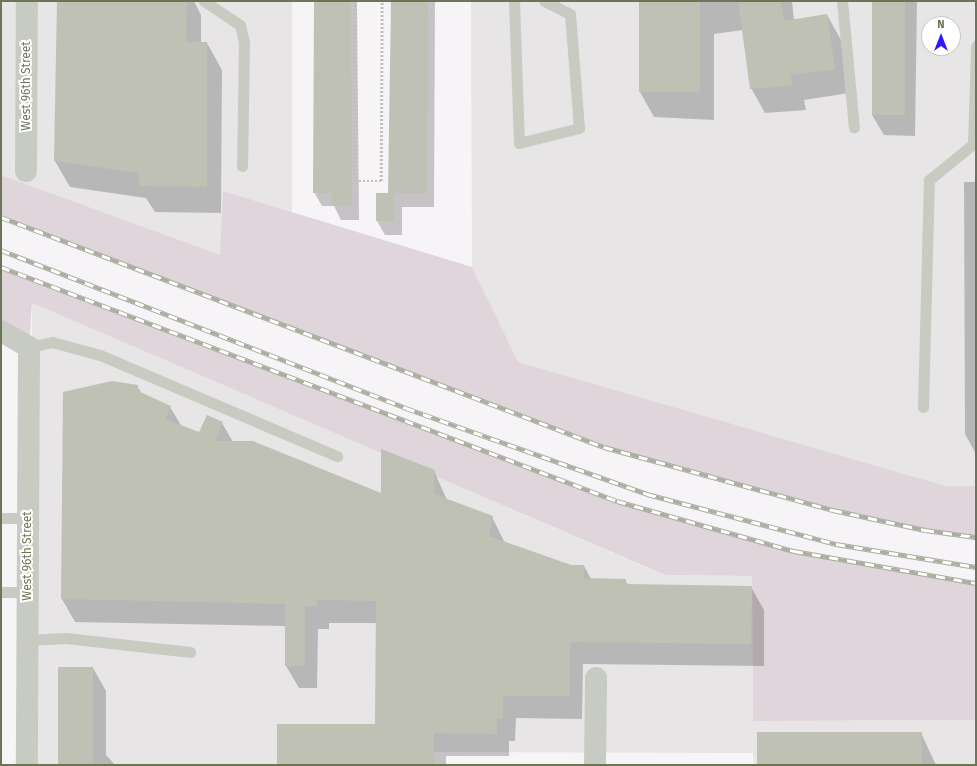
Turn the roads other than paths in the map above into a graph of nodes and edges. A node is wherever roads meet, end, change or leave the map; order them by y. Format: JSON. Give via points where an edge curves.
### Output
{"nodes":[{"id":1,"x":27,"y":1,"type":"edge"},
{"id":2,"x":204,"y":1,"type":"edge"},
{"id":3,"x":514,"y":1,"type":"edge"},
{"id":4,"x":544,"y":1,"type":"edge"},
{"id":5,"x":842,"y":1,"type":"edge"},
{"id":6,"x":976,"y":46,"type":"edge"},
{"id":7,"x":854,"y":127,"type":"dead end"},
{"id":8,"x":242,"y":166,"type":"dead end"},
{"id":9,"x":26,"y":172,"type":"dead end"},
{"id":10,"x":1,"y":331,"type":"edge"},
{"id":11,"x":29,"y":347,"type":"junction"},
{"id":12,"x":923,"y":407,"type":"dead end"},
{"id":13,"x":337,"y":456,"type":"dead end"},
{"id":14,"x":1,"y":518,"type":"edge"},
{"id":15,"x":28,"y":518,"type":"junction"},
{"id":16,"x":1,"y":592,"type":"edge"},
{"id":17,"x":28,"y":592,"type":"junction"},
{"id":18,"x":28,"y":640,"type":"junction"},
{"id":19,"x":190,"y":652,"type":"dead end"},
{"id":20,"x":596,"y":678,"type":"dead end"},
{"id":21,"x":27,"y":765,"type":"edge"},
{"id":22,"x":595,"y":765,"type":"edge"}],
"edges":[{"from":1,"to":9,"type":"street","name":"West 96th Street"},
{"from":2,"to":8,"type":"lane","via":[[240,25],[244,42]]},
{"from":3,"to":4,"type":"lane","via":[[519,143],[579,128],[570,14]]},
{"from":5,"to":7,"type":"lane"},
{"from":6,"to":12,"type":"lane","via":[[973,144],[929,180]]},
{"from":10,"to":11,"type":"street"},
{"from":11,"to":13,"type":"lane","via":[[52,342],[100,354]]},
{"from":11,"to":15,"type":"street","name":"West 96th Street"},
{"from":14,"to":15,"type":"lane"},
{"from":15,"to":17,"type":"street","name":"West 96th Street"},
{"from":16,"to":17,"type":"lane"},
{"from":17,"to":18,"type":"street","name":"West 96th Street"},
{"from":18,"to":19,"type":"lane","via":[[66,638]]},
{"from":18,"to":21,"type":"street","name":"West 96th Street"},
{"from":20,"to":22,"type":"street"}]}
